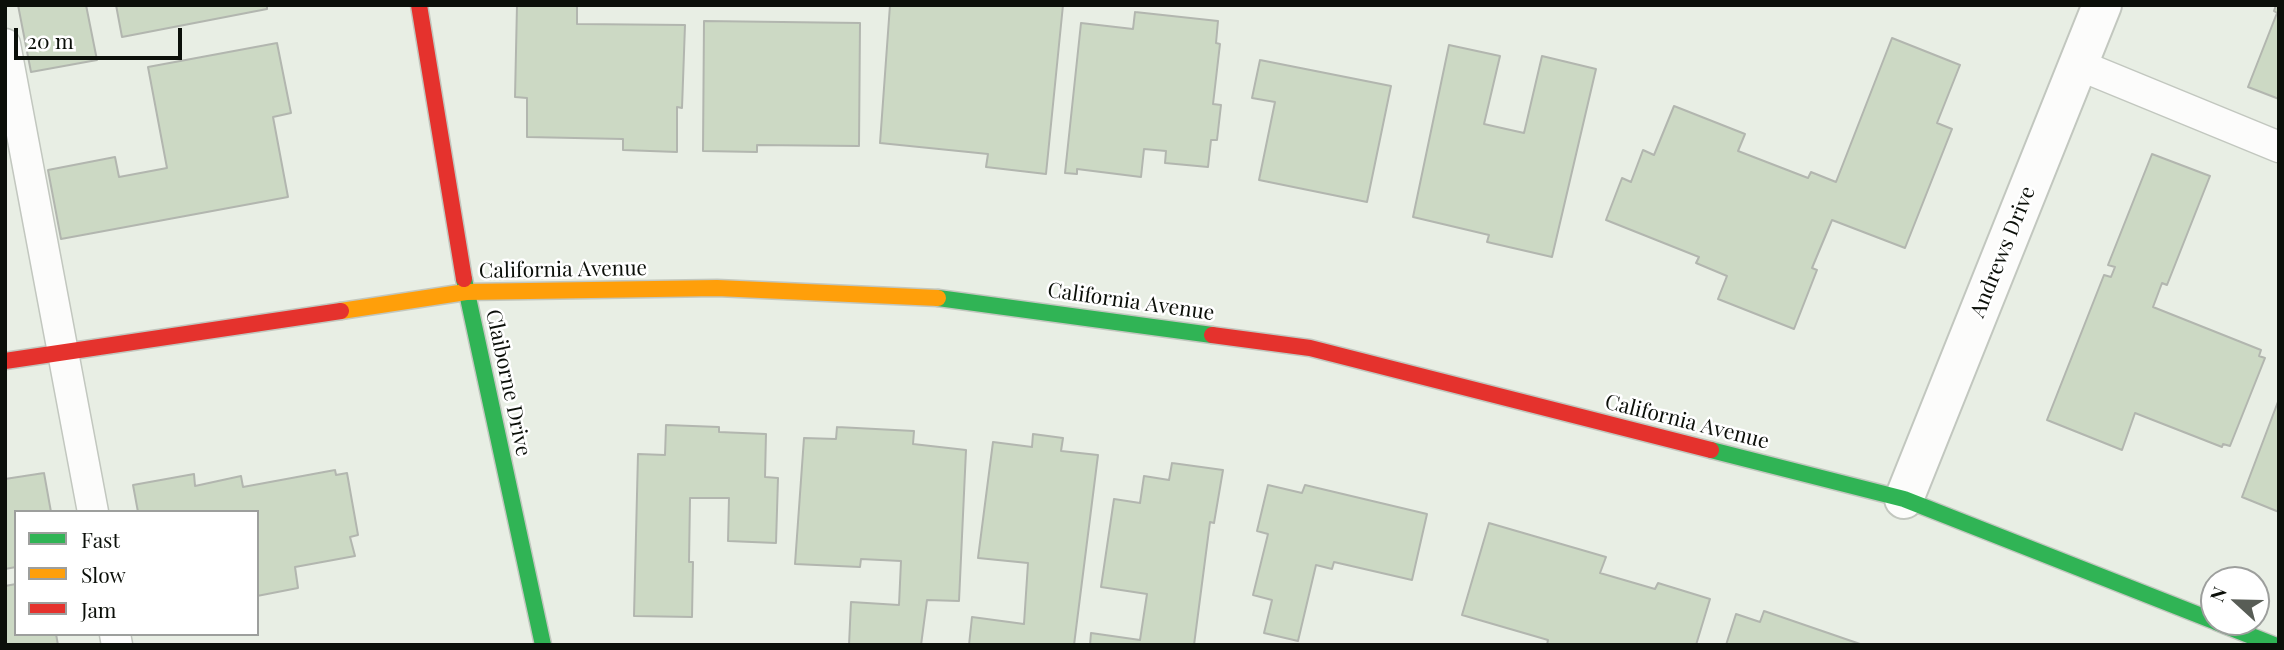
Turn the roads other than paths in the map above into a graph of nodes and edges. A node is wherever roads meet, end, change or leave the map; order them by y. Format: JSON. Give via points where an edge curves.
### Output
{"nodes":[{"id":1,"x":419,"y":5,"type":"edge"},
{"id":2,"x":2102,"y":5,"type":"edge"},
{"id":3,"x":5,"y":44,"type":"edge"},
{"id":4,"x":2079,"y":65,"type":"junction"},
{"id":5,"x":2279,"y":147,"type":"edge"},
{"id":6,"x":466,"y":292,"type":"junction"},
{"id":7,"x":65,"y":352,"type":"junction"},
{"id":8,"x":5,"y":361,"type":"edge"},
{"id":9,"x":1904,"y":499,"type":"junction"},
{"id":10,"x":93,"y":510,"type":"edge"},
{"id":11,"x":2200,"y":616,"type":"edge"},
{"id":12,"x":2251,"y":636,"type":"edge"},
{"id":13,"x":543,"y":645,"type":"edge"},
{"id":14,"x":2274,"y":645,"type":"edge"}],
"edges":[{"from":1,"to":6,"type":"street","name":"Claiborne Drive"},
{"from":2,"to":4,"type":"street","name":"Andrews Drive"},
{"from":3,"to":7,"type":"lane"},
{"from":4,"to":5,"type":"lane"},
{"from":4,"to":9,"type":"street","name":"Andrews Drive"},
{"from":6,"to":7,"type":"street","name":"California Avenue"},
{"from":6,"to":9,"type":"street","name":"California Avenue","via":[[718,288],[941,298],[1310,348]]},
{"from":6,"to":13,"type":"street","name":"Claiborne Drive"},
{"from":7,"to":8,"type":"street","name":"California Avenue"},
{"from":7,"to":10,"type":"lane"},
{"from":9,"to":11,"type":"street","name":"California Avenue"},
{"from":12,"to":14,"type":"street","name":"California Avenue"}]}
